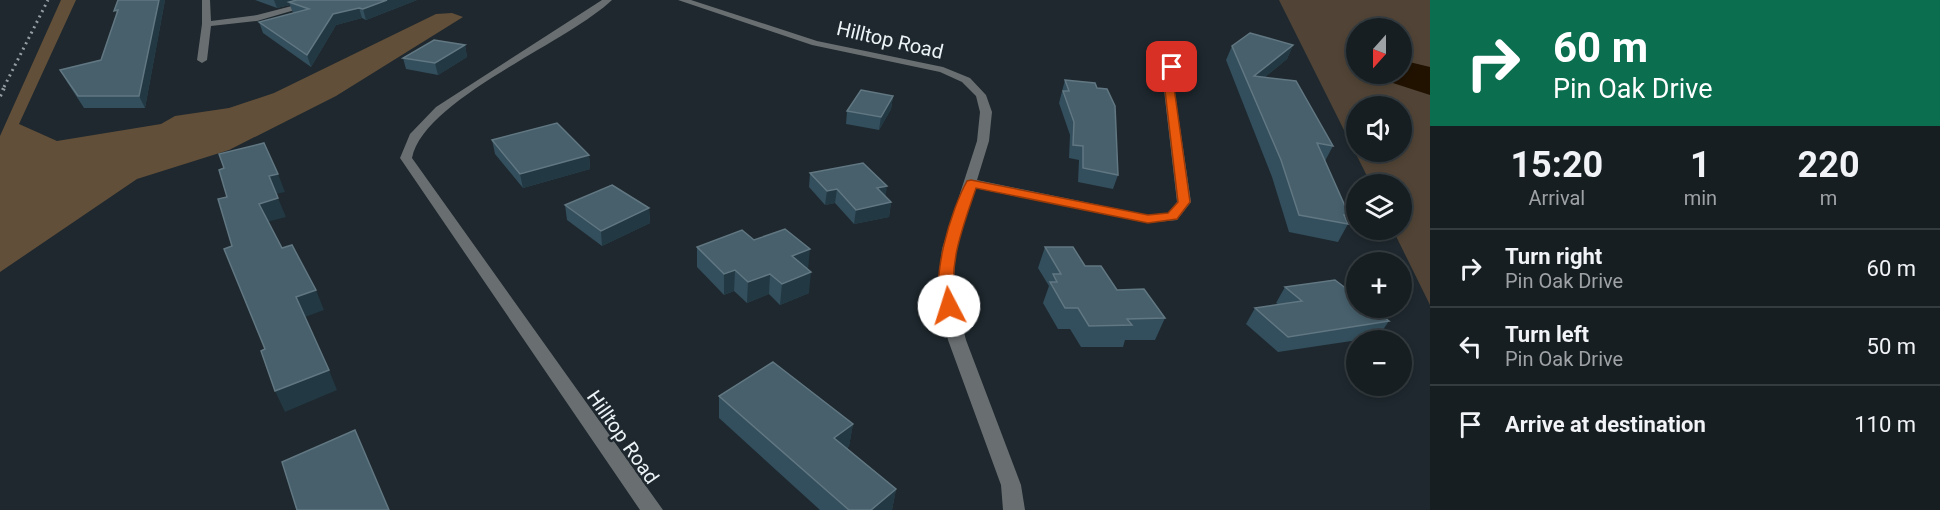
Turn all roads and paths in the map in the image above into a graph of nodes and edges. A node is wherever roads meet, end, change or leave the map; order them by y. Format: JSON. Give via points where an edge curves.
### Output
{"nodes":[{"id":1,"x":206,"y":0,"type":"edge"},
{"id":2,"x":325,"y":0,"type":"edge"},
{"id":3,"x":608,"y":0,"type":"edge"},
{"id":4,"x":682,"y":0,"type":"edge"},
{"id":5,"x":207,"y":24,"type":"junction"},
{"id":6,"x":202,"y":60,"type":"dead end"},
{"id":7,"x":1172,"y":67,"type":"dead end"},
{"id":8,"x":971,"y":183,"type":"junction"},
{"id":9,"x":652,"y":510,"type":"edge"},
{"id":10,"x":1014,"y":510,"type":"edge"}],
"edges":[{"from":1,"to":5,"type":"street"},
{"from":2,"to":5,"type":"street","via":[[257,18]]},
{"from":3,"to":9,"type":"street","name":"Hilltop Road","via":[[440,109],[408,145],[406,159]]},
{"from":4,"to":8,"type":"street","name":"Hilltop Road","via":[[815,43],[913,62],[966,80],[981,95],[986,112],[983,141]]},
{"from":5,"to":6,"type":"street"},
{"from":7,"to":8,"type":"street","via":[[1167,73],[1184,202],[1172,217],[1148,219]]},
{"from":8,"to":10,"type":"street","name":"Hilltop Road","via":[[949,249],[945,290],[957,340],[1011,485]]}]}
